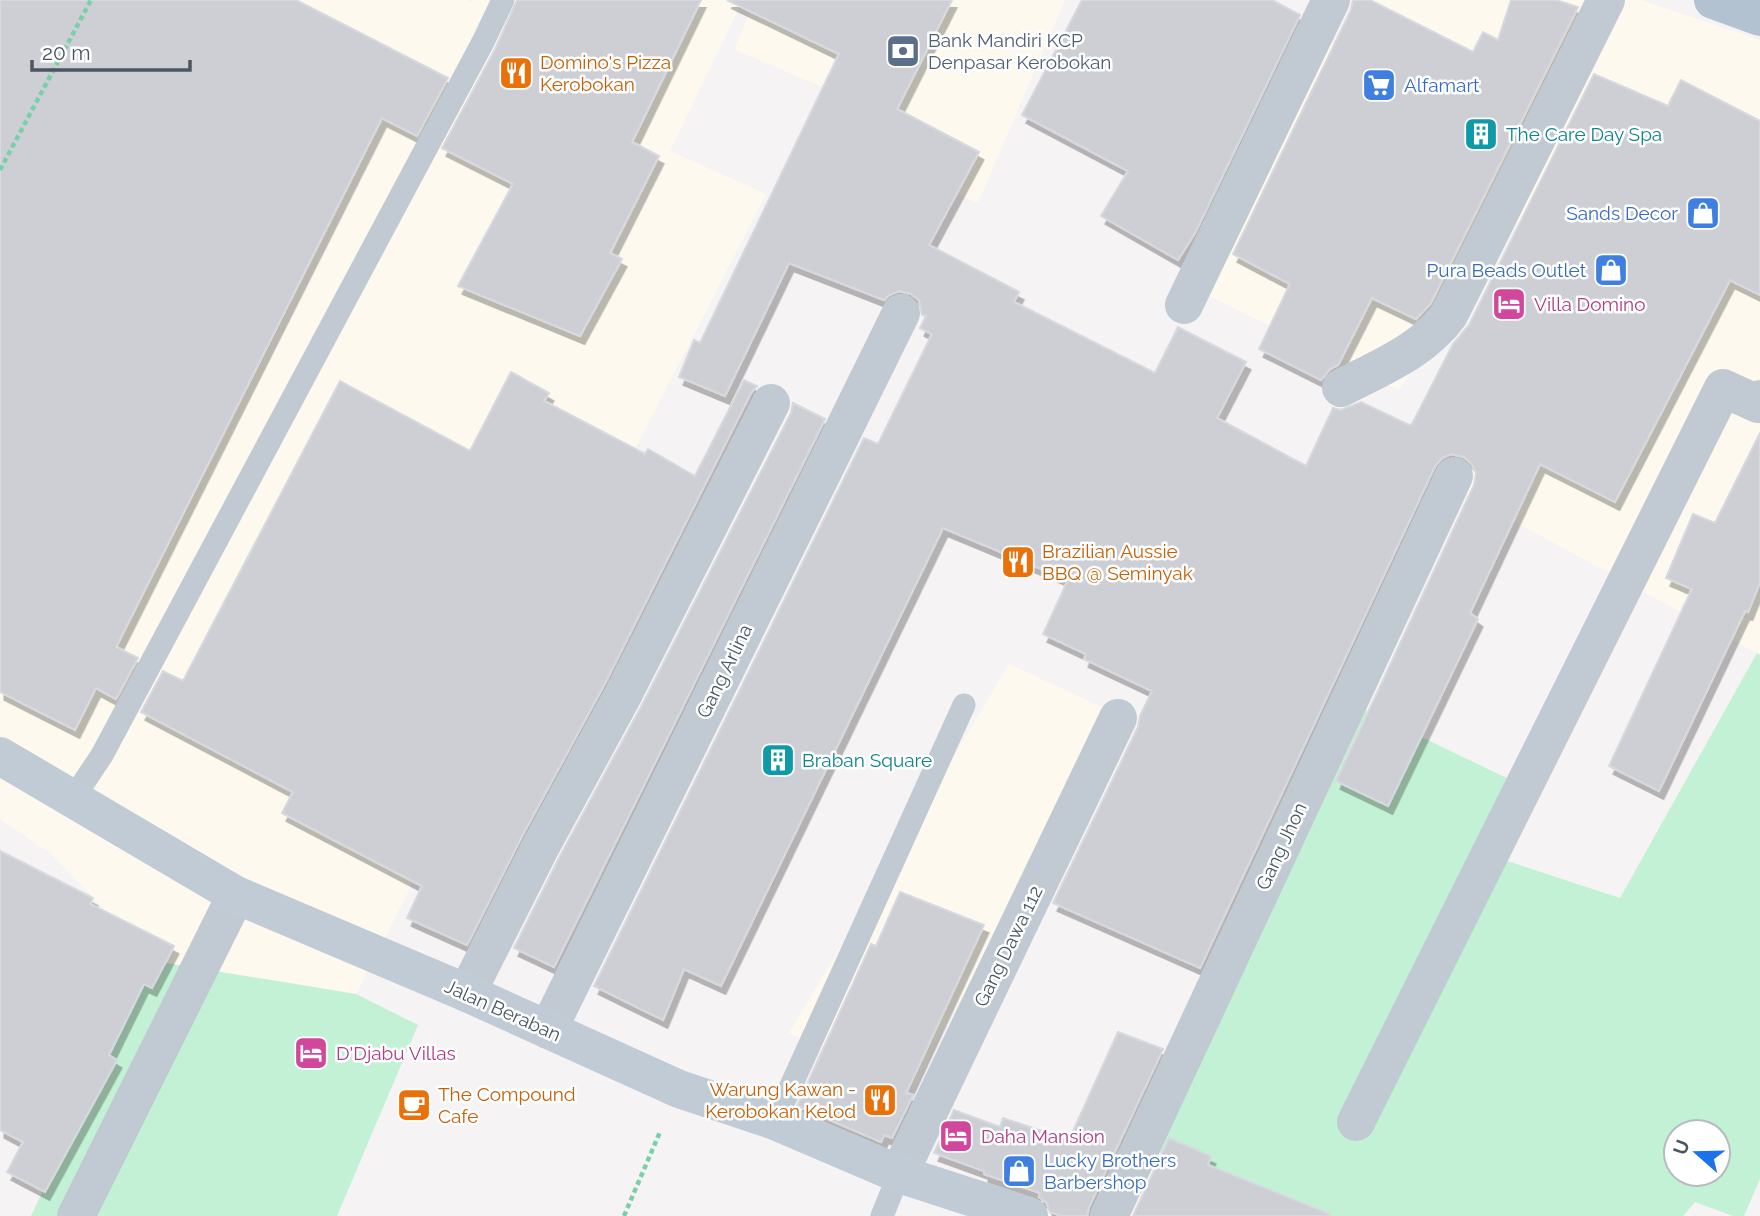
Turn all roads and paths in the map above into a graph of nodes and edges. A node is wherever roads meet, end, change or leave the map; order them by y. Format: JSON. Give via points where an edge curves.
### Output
{"nodes":[{"id":1,"x":91,"y":0,"type":"edge"},
{"id":2,"x":503,"y":0,"type":"edge"},
{"id":3,"x":1331,"y":0,"type":"edge"},
{"id":4,"x":1606,"y":0,"type":"edge"},
{"id":5,"x":1713,"y":0,"type":"edge"},
{"id":6,"x":1760,"y":17,"type":"edge"},
{"id":7,"x":0,"y":170,"type":"edge"},
{"id":8,"x":1184,"y":305,"type":"dead end"},
{"id":9,"x":901,"y":313,"type":"dead end"},
{"id":10,"x":1341,"y":388,"type":"dead end"},
{"id":11,"x":1759,"y":401,"type":"edge"},
{"id":12,"x":771,"y":403,"type":"dead end"},
{"id":13,"x":1454,"y":476,"type":"dead end"},
{"id":14,"x":964,"y":705,"type":"dead end"},
{"id":15,"x":1118,"y":718,"type":"dead end"},
{"id":16,"x":0,"y":756,"type":"edge"},
{"id":17,"x":72,"y":800,"type":"junction"},
{"id":18,"x":236,"y":895,"type":"junction"},
{"id":19,"x":467,"y":993,"type":"junction"},
{"id":20,"x":548,"y":1030,"type":"junction"},
{"id":21,"x":679,"y":1089,"type":"junction"},
{"id":22,"x":775,"y":1121,"type":"junction"},
{"id":23,"x":1356,"y":1122,"type":"dead end"},
{"id":24,"x":899,"y":1174,"type":"junction"},
{"id":25,"x":76,"y":1216,"type":"edge"},
{"id":26,"x":624,"y":1216,"type":"edge"},
{"id":27,"x":882,"y":1216,"type":"edge"},
{"id":28,"x":1029,"y":1216,"type":"edge"},
{"id":29,"x":1109,"y":1216,"type":"edge"}],
"edges":[{"from":1,"to":7,"type":"path"},
{"from":2,"to":17,"type":"lane","via":[[171,628],[102,755]]},
{"from":3,"to":8,"type":"street"},
{"from":4,"to":10,"type":"street","via":[[1448,315],[1426,340]]},
{"from":5,"to":6,"type":"main road"},
{"from":9,"to":20,"type":"street","name":"Gang Arlina"},
{"from":11,"to":23,"type":"street","via":[[1723,388]]},
{"from":12,"to":19,"type":"street"},
{"from":13,"to":29,"type":"street","name":"Gang Jhon"},
{"from":14,"to":22,"type":"lane"},
{"from":15,"to":24,"type":"street","name":"Gang Dawa 112"},
{"from":16,"to":17,"type":"street","name":"Jalan Beraban"},
{"from":17,"to":18,"type":"street","name":"Jalan Beraban"},
{"from":18,"to":19,"type":"street","name":"Jalan Beraban"},
{"from":18,"to":25,"type":"street"},
{"from":19,"to":20,"type":"street","name":"Jalan Beraban"},
{"from":20,"to":21,"type":"street","name":"Jalan Beraban"},
{"from":21,"to":22,"type":"street","name":"Jalan Beraban"},
{"from":21,"to":26,"type":"path"},
{"from":22,"to":24,"type":"street","name":"Jalan Beraban"},
{"from":24,"to":27,"type":"lane"},
{"from":24,"to":28,"type":"street","name":"Jalan Beraban"}]}
